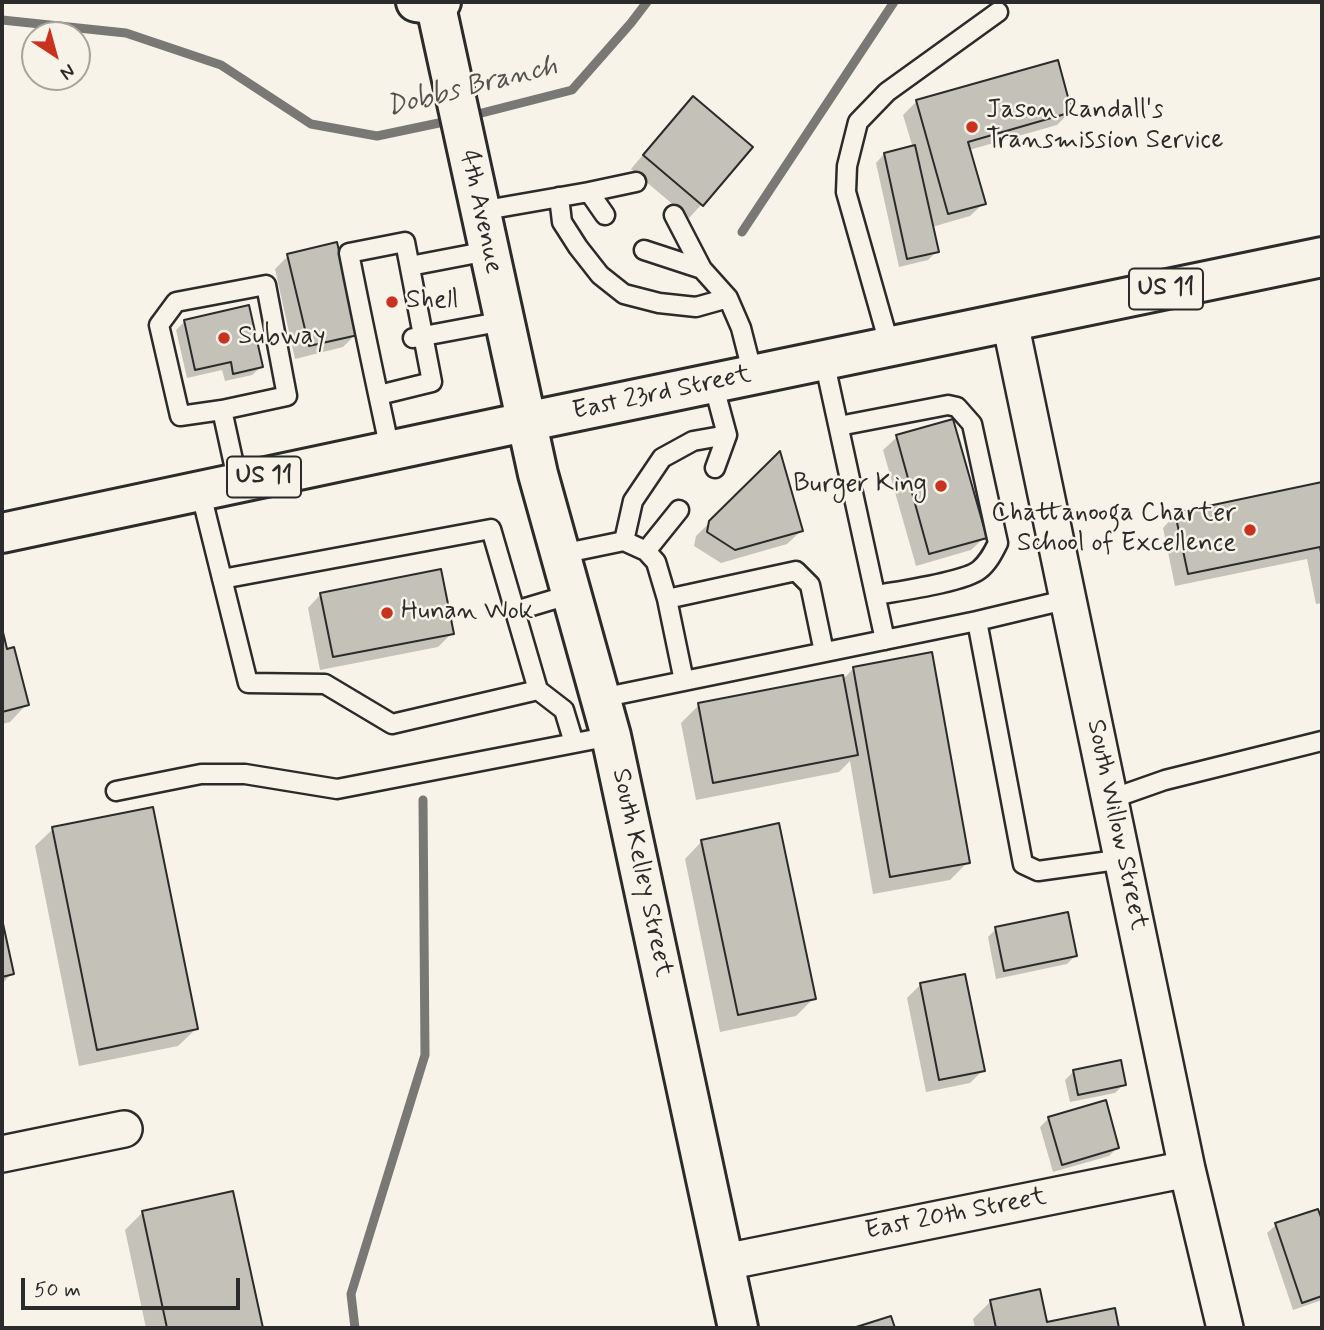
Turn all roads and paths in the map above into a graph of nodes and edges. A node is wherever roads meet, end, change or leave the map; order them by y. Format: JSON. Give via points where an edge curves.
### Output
{"nodes":[{"id":1,"x":432,"y":2,"type":"edge"},
{"id":2,"x":998,"y":12,"type":"dead end"},
{"id":3,"x":636,"y":182,"type":"dead end"},
{"id":4,"x":589,"y":192,"type":"junction"},
{"id":5,"x":559,"y":197,"type":"junction"},
{"id":6,"x":480,"y":211,"type":"junction"},
{"id":7,"x":605,"y":215,"type":"dead end"},
{"id":8,"x":674,"y":215,"type":"dead end"},
{"id":9,"x":644,"y":250,"type":"dead end"},
{"id":10,"x":488,"y":251,"type":"junction"},
{"id":11,"x":1322,"y":257,"type":"edge"},
{"id":12,"x":410,"y":266,"type":"junction"},
{"id":13,"x":702,"y":269,"type":"junction"},
{"id":14,"x":727,"y":298,"type":"junction"},
{"id":15,"x":504,"y":321,"type":"junction"},
{"id":16,"x":1010,"y":322,"type":"junction"},
{"id":17,"x":418,"y":337,"type":"junction"},
{"id":18,"x":890,"y":347,"type":"junction"},
{"id":19,"x":824,"y":360,"type":"junction"},
{"id":20,"x":753,"y":375,"type":"junction"},
{"id":21,"x":712,"y":383,"type":"junction"},
{"id":22,"x":379,"y":395,"type":"junction"},
{"id":23,"x":222,"y":410,"type":"junction"},
{"id":24,"x":526,"y":422,"type":"junction"},
{"id":25,"x":839,"y":426,"type":"junction"},
{"id":26,"x":727,"y":435,"type":"junction"},
{"id":27,"x":390,"y":450,"type":"junction"},
{"id":28,"x":715,"y":468,"type":"dead end"},
{"id":29,"x":238,"y":482,"type":"junction"},
{"id":30,"x":200,"y":491,"type":"junction"},
{"id":31,"x":679,"y":510,"type":"dead end"},
{"id":32,"x":2,"y":533,"type":"edge"},
{"id":33,"x":624,"y":541,"type":"junction"},
{"id":34,"x":646,"y":551,"type":"junction"},
{"id":35,"x":561,"y":554,"type":"junction"},
{"id":36,"x":222,"y":579,"type":"junction"},
{"id":37,"x":572,"y":594,"type":"junction"},
{"id":38,"x":877,"y":595,"type":"junction"},
{"id":39,"x":667,"y":599,"type":"junction"},
{"id":40,"x":1069,"y":599,"type":"junction"},
{"id":41,"x":515,"y":611,"type":"junction"},
{"id":42,"x":977,"y":621,"type":"junction"},
{"id":43,"x":886,"y":640,"type":"junction"},
{"id":44,"x":824,"y":652,"type":"junction"},
{"id":45,"x":684,"y":681,"type":"junction"},
{"id":46,"x":538,"y":690,"type":"junction"},
{"id":47,"x":601,"y":698,"type":"junction"},
{"id":48,"x":611,"y":736,"type":"junction"},
{"id":49,"x":1322,"y":741,"type":"edge"},
{"id":50,"x":574,"y":743,"type":"junction"},
{"id":51,"x":116,"y":791,"type":"dead end"},
{"id":52,"x":1111,"y":799,"type":"junction"},
{"id":53,"x":1124,"y":859,"type":"junction"},
{"id":54,"x":124,"y":1129,"type":"dead end"},
{"id":55,"x":2,"y":1154,"type":"edge"},
{"id":56,"x":1186,"y":1168,"type":"junction"},
{"id":57,"x":725,"y":1262,"type":"junction"},
{"id":58,"x":738,"y":1328,"type":"edge"},
{"id":59,"x":1225,"y":1328,"type":"edge"}],
"edges":[{"from":1,"to":6,"type":"main road","name":"4th Avenue"},
{"from":2,"to":18,"type":"lane","via":[[887,92],[858,122],[846,192]]},
{"from":3,"to":4,"type":"lane"},
{"from":4,"to":5,"type":"lane"},
{"from":4,"to":7,"type":"lane"},
{"from":5,"to":6,"type":"lane"},
{"from":5,"to":14,"type":"lane","via":[[562,222],[578,247],[600,275],[624,294],[696,307]]},
{"from":6,"to":10,"type":"main road","name":"4th Avenue"},
{"from":8,"to":13,"type":"lane"},
{"from":9,"to":13,"type":"lane"},
{"from":10,"to":12,"type":"lane"},
{"from":10,"to":15,"type":"main road","name":"4th Avenue"},
{"from":11,"to":16,"type":"main road","name":"East 23rd Street","number":"US 11"},
{"from":12,"to":17,"type":"lane","via":[[409,292]]},
{"from":12,"to":22,"type":"lane","via":[[405,242],[349,253],[366,303]]},
{"from":13,"to":14,"type":"lane"},
{"from":14,"to":20,"type":"lane","via":[[741,328]]},
{"from":15,"to":17,"type":"lane"},
{"from":15,"to":24,"type":"main road","name":"4th Avenue"},
{"from":16,"to":18,"type":"main road","name":"East 23rd Street","number":"US 11"},
{"from":16,"to":40,"type":"street","name":"South Willow Street"},
{"from":17,"to":22,"type":"lane","via":[[432,382]]},
{"from":18,"to":19,"type":"main road","name":"East 23rd Street","number":"US 11"},
{"from":19,"to":20,"type":"main road","name":"East 23rd Street","number":"US 11"},
{"from":19,"to":25,"type":"lane"},
{"from":20,"to":21,"type":"main road","name":"East 23rd Street","number":"US 11"},
{"from":21,"to":24,"type":"main road","name":"East 23rd Street","number":"US 11"},
{"from":21,"to":26,"type":"lane"},
{"from":22,"to":27,"type":"lane"},
{"from":23,"to":23,"type":"lane","via":[[287,396],[266,285],[176,302],[159,325],[180,416]]},
{"from":23,"to":29,"type":"lane"},
{"from":24,"to":27,"type":"main road","name":"East 23rd Street","number":"US 11"},
{"from":24,"to":35,"type":"main road","name":"South Kelley Street"},
{"from":25,"to":38,"type":"lane"},
{"from":25,"to":38,"type":"lane","via":[[948,405],[957,407],[972,424],[998,543],[992,556],[977,572]]},
{"from":26,"to":28,"type":"lane"},
{"from":26,"to":33,"type":"lane","via":[[693,442],[662,458],[633,501]]},
{"from":27,"to":29,"type":"main road","name":"East 23rd Street","number":"US 11"},
{"from":29,"to":30,"type":"main road","name":"East 23rd Street","number":"US 11"},
{"from":30,"to":32,"type":"main road","name":"East 23rd Street","number":"US 11"},
{"from":30,"to":36,"type":"lane"},
{"from":31,"to":34,"type":"lane"},
{"from":33,"to":34,"type":"lane"},
{"from":33,"to":35,"type":"lane"},
{"from":34,"to":39,"type":"lane","via":[[656,562]]},
{"from":35,"to":37,"type":"main road","name":"South Kelley Street"},
{"from":36,"to":41,"type":"lane","via":[[491,529]]},
{"from":36,"to":46,"type":"lane","via":[[248,683],[325,684],[392,724]]},
{"from":37,"to":41,"type":"lane"},
{"from":37,"to":47,"type":"main road","name":"South Kelley Street"},
{"from":38,"to":43,"type":"lane"},
{"from":39,"to":44,"type":"lane","via":[[796,571],[810,585]]},
{"from":39,"to":45,"type":"lane"},
{"from":40,"to":42,"type":"lane"},
{"from":40,"to":52,"type":"street","name":"South Willow Street"},
{"from":41,"to":46,"type":"lane"},
{"from":42,"to":43,"type":"lane"},
{"from":42,"to":53,"type":"lane","via":[[1023,864],[1038,871]]},
{"from":43,"to":44,"type":"lane"},
{"from":44,"to":45,"type":"lane"},
{"from":45,"to":47,"type":"lane"},
{"from":46,"to":50,"type":"lane","via":[[564,710]]},
{"from":47,"to":48,"type":"main road","name":"South Kelley Street"},
{"from":48,"to":50,"type":"lane"},
{"from":48,"to":57,"type":"main road","name":"South Kelley Street"},
{"from":49,"to":52,"type":"lane","via":[[1165,780]]},
{"from":50,"to":51,"type":"lane","via":[[337,789],[245,774],[201,774]]},
{"from":52,"to":53,"type":"street","name":"South Willow Street"},
{"from":53,"to":56,"type":"street","name":"South Willow Street"},
{"from":54,"to":55,"type":"street"},
{"from":56,"to":57,"type":"street","name":"East 20th Street"},
{"from":56,"to":59,"type":"street","name":"South Willow Street"},
{"from":57,"to":58,"type":"main road","name":"South Kelley Street"}]}
